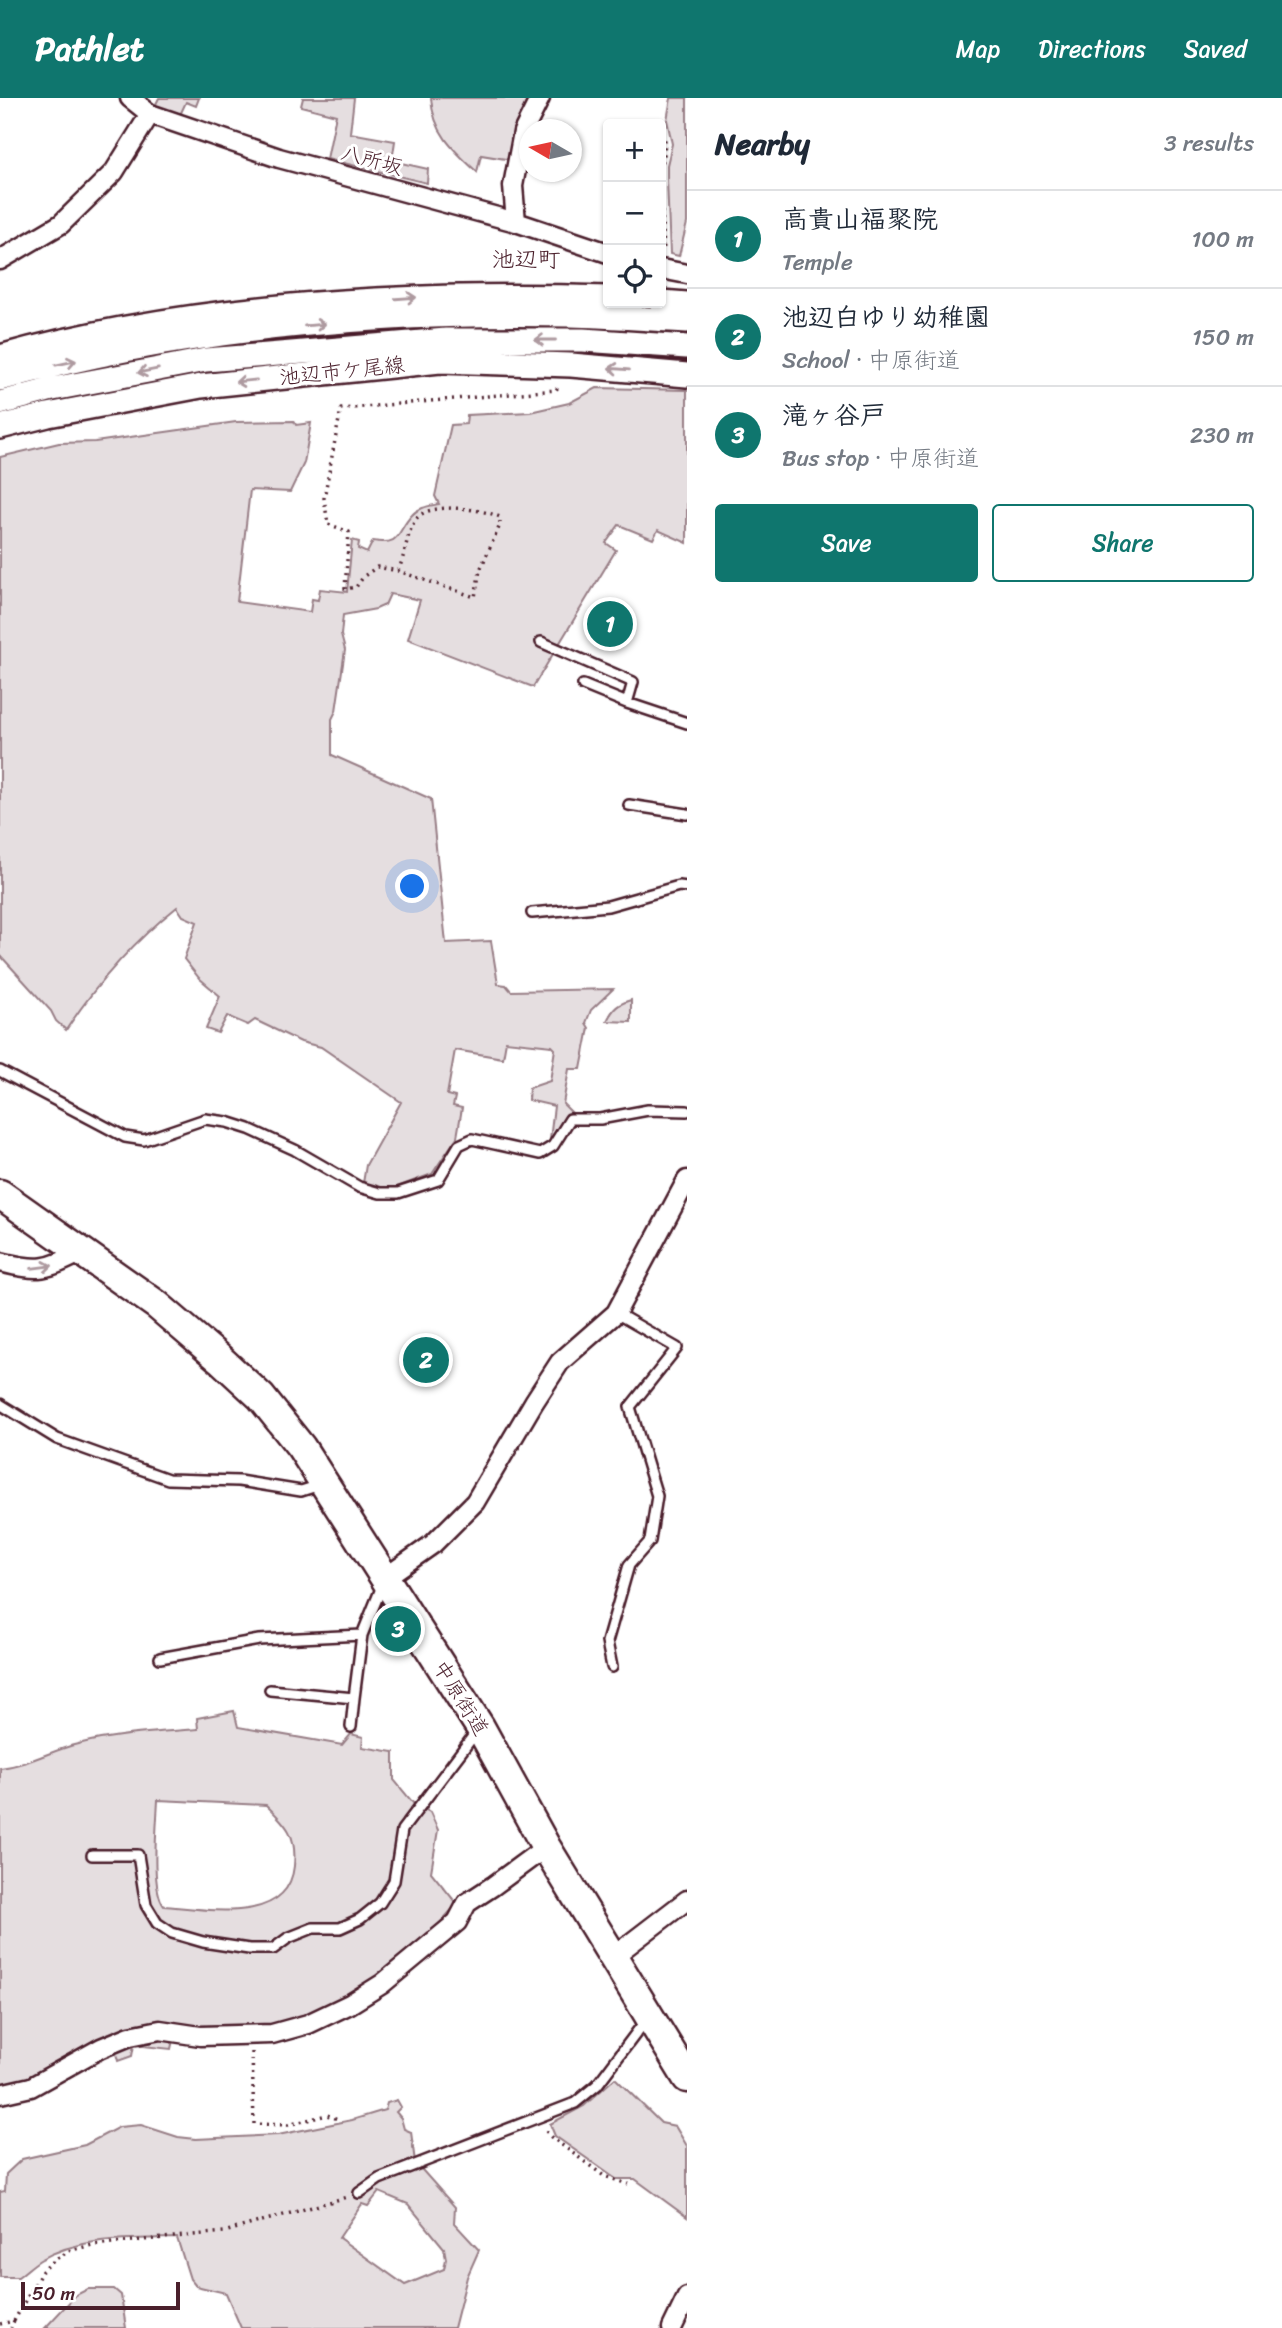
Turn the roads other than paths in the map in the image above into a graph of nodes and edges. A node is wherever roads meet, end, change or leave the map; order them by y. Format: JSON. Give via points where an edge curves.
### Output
{"nodes":[{"id":1,"x":130,"y":98,"type":"edge"},
{"id":2,"x":540,"y":98,"type":"edge"},
{"id":3,"x":150,"y":114,"type":"junction"},
{"id":4,"x":516,"y":222,"type":"junction"},
{"id":5,"x":603,"y":251,"type":"edge"},
{"id":6,"x":0,"y":260,"type":"edge"},
{"id":7,"x":666,"y":270,"type":"edge"},
{"id":8,"x":687,"y":274,"type":"edge"},
{"id":9,"x":603,"y":298,"type":"edge"},
{"id":10,"x":666,"y":302,"type":"edge"},
{"id":11,"x":687,"y":304,"type":"edge"},
{"id":12,"x":687,"y":321,"type":"edge"},
{"id":13,"x":687,"y":347,"type":"edge"},
{"id":14,"x":0,"y":357,"type":"edge"},
{"id":15,"x":687,"y":375,"type":"edge"},
{"id":16,"x":0,"y":379,"type":"edge"},
{"id":17,"x":0,"y":403,"type":"edge"},
{"id":18,"x":0,"y":427,"type":"edge"},
{"id":19,"x":541,"y":642,"type":"dead end"},
{"id":20,"x":583,"y":685,"type":"dead end"},
{"id":21,"x":627,"y":703,"type":"junction"},
{"id":22,"x":687,"y":723,"type":"edge"},
{"id":23,"x":629,"y":805,"type":"dead end"},
{"id":24,"x":687,"y":814,"type":"edge"},
{"id":25,"x":687,"y":887,"type":"edge"},
{"id":26,"x":533,"y":913,"type":"dead end"},
{"id":27,"x":0,"y":1072,"type":"edge"},
{"id":28,"x":687,"y":1111,"type":"edge"},
{"id":29,"x":687,"y":1180,"type":"edge"},
{"id":30,"x":0,"y":1194,"type":"edge"},
{"id":31,"x":0,"y":1213,"type":"edge"},
{"id":32,"x":75,"y":1247,"type":"junction"},
{"id":33,"x":0,"y":1262,"type":"edge"},
{"id":34,"x":616,"y":1313,"type":"junction"},
{"id":35,"x":0,"y":1404,"type":"edge"},
{"id":36,"x":325,"y":1483,"type":"junction"},
{"id":37,"x":386,"y":1577,"type":"junction"},
{"id":38,"x":362,"y":1635,"type":"junction"},
{"id":39,"x":160,"y":1658,"type":"dead end"},
{"id":40,"x":612,"y":1667,"type":"dead end"},
{"id":41,"x":270,"y":1690,"type":"dead end"},
{"id":42,"x":354,"y":1698,"type":"junction"},
{"id":43,"x":351,"y":1727,"type":"dead end"},
{"id":44,"x":480,"y":1727,"type":"junction"},
{"id":45,"x":547,"y":1847,"type":"junction"},
{"id":46,"x":92,"y":1855,"type":"dead end"},
{"id":47,"x":687,"y":1899,"type":"edge"},
{"id":48,"x":614,"y":1956,"type":"junction"},
{"id":49,"x":649,"y":2017,"type":"junction"},
{"id":50,"x":687,"y":2078,"type":"edge"},
{"id":51,"x":0,"y":2094,"type":"edge"},
{"id":52,"x":359,"y":2193,"type":"road end"},
{"id":53,"x":687,"y":2297,"type":"edge"},
{"id":54,"x":672,"y":2328,"type":"edge"}],
"edges":[{"from":1,"to":3,"type":"street","name":"八所坂"},
{"from":2,"to":4,"type":"street","via":[[523,132],[513,186]]},
{"from":3,"to":4,"type":"street","name":"八所坂","via":[[279,158]]},
{"from":3,"to":6,"type":"street","via":[[114,172],[61,224]]},
{"from":4,"to":5,"type":"street","name":"八所坂"},
{"from":7,"to":8,"type":"street"},
{"from":14,"to":9,"type":"street","one_way":true,"via":[[114,332],[291,306],[416,298]]},
{"from":10,"to":11,"type":"street"},
{"from":16,"to":12,"type":"street","one_way":true,"via":[[204,336],[317,324],[446,316],[570,315]]},
{"from":13,"to":17,"type":"street","name":"池辺市ケ尾線","one_way":true,"via":[[583,340],[433,341],[206,360]]},
{"from":15,"to":18,"type":"street","name":"池辺市ケ尾線","one_way":true,"via":[[440,361],[201,386]]},
{"from":19,"to":21,"type":"lane","via":[[633,682]]},
{"from":20,"to":21,"type":"lane"},
{"from":21,"to":22,"type":"lane"},
{"from":23,"to":24,"type":"lane"},
{"from":25,"to":26,"type":"lane","via":[[608,906]]},
{"from":27,"to":28,"type":"lane","via":[[125,1137],[144,1140],[205,1119],[227,1122],[380,1193],[398,1193],[439,1180],[459,1145],[472,1139],[540,1154],[553,1146],[570,1119],[649,1110]]},
{"from":29,"to":34,"type":"street"},
{"from":30,"to":32,"type":"main road","name":"中原街道"},
{"from":31,"to":32,"type":"main road","name":"中原街道"},
{"from":33,"to":32,"type":"street","one_way":true,"via":[[28,1269],[50,1267]]},
{"from":32,"to":36,"type":"main road","name":"中原街道","via":[[157,1305],[261,1397]]},
{"from":34,"to":37,"type":"street","via":[[560,1362],[475,1502],[433,1544]]},
{"from":34,"to":40,"type":"lane","via":[[677,1348],[630,1408],[657,1496],[650,1542],[629,1565],[607,1642]]},
{"from":35,"to":36,"type":"lane","via":[[57,1439],[167,1479],[239,1481],[301,1491]]},
{"from":36,"to":37,"type":"main road","name":"中原街道"},
{"from":37,"to":38,"type":"lane"},
{"from":37,"to":44,"type":"main road","name":"中原街道"},
{"from":38,"to":39,"type":"lane","via":[[259,1640]]},
{"from":38,"to":42,"type":"lane"},
{"from":41,"to":42,"type":"lane"},
{"from":42,"to":43,"type":"lane"},
{"from":44,"to":45,"type":"main road","name":"中原街道"},
{"from":44,"to":46,"type":"lane","via":[[402,1830],[394,1881],[380,1903],[340,1928],[313,1928],[273,1949],[202,1942],[157,1923],[146,1905],[138,1856]]},
{"from":45,"to":48,"type":"main road","name":"中原街道"},
{"from":45,"to":51,"type":"street","via":[[467,1903],[457,1922],[383,1984],[308,2024],[272,2034],[200,2036],[160,2030],[130,2036],[31,2087]]},
{"from":47,"to":48,"type":"street"},
{"from":48,"to":49,"type":"main road","name":"中原街道"},
{"from":49,"to":50,"type":"main road","name":"中原街道"},
{"from":49,"to":52,"type":"lane","via":[[597,2085],[575,2103],[379,2179]]},
{"from":53,"to":54,"type":"street"}]}
